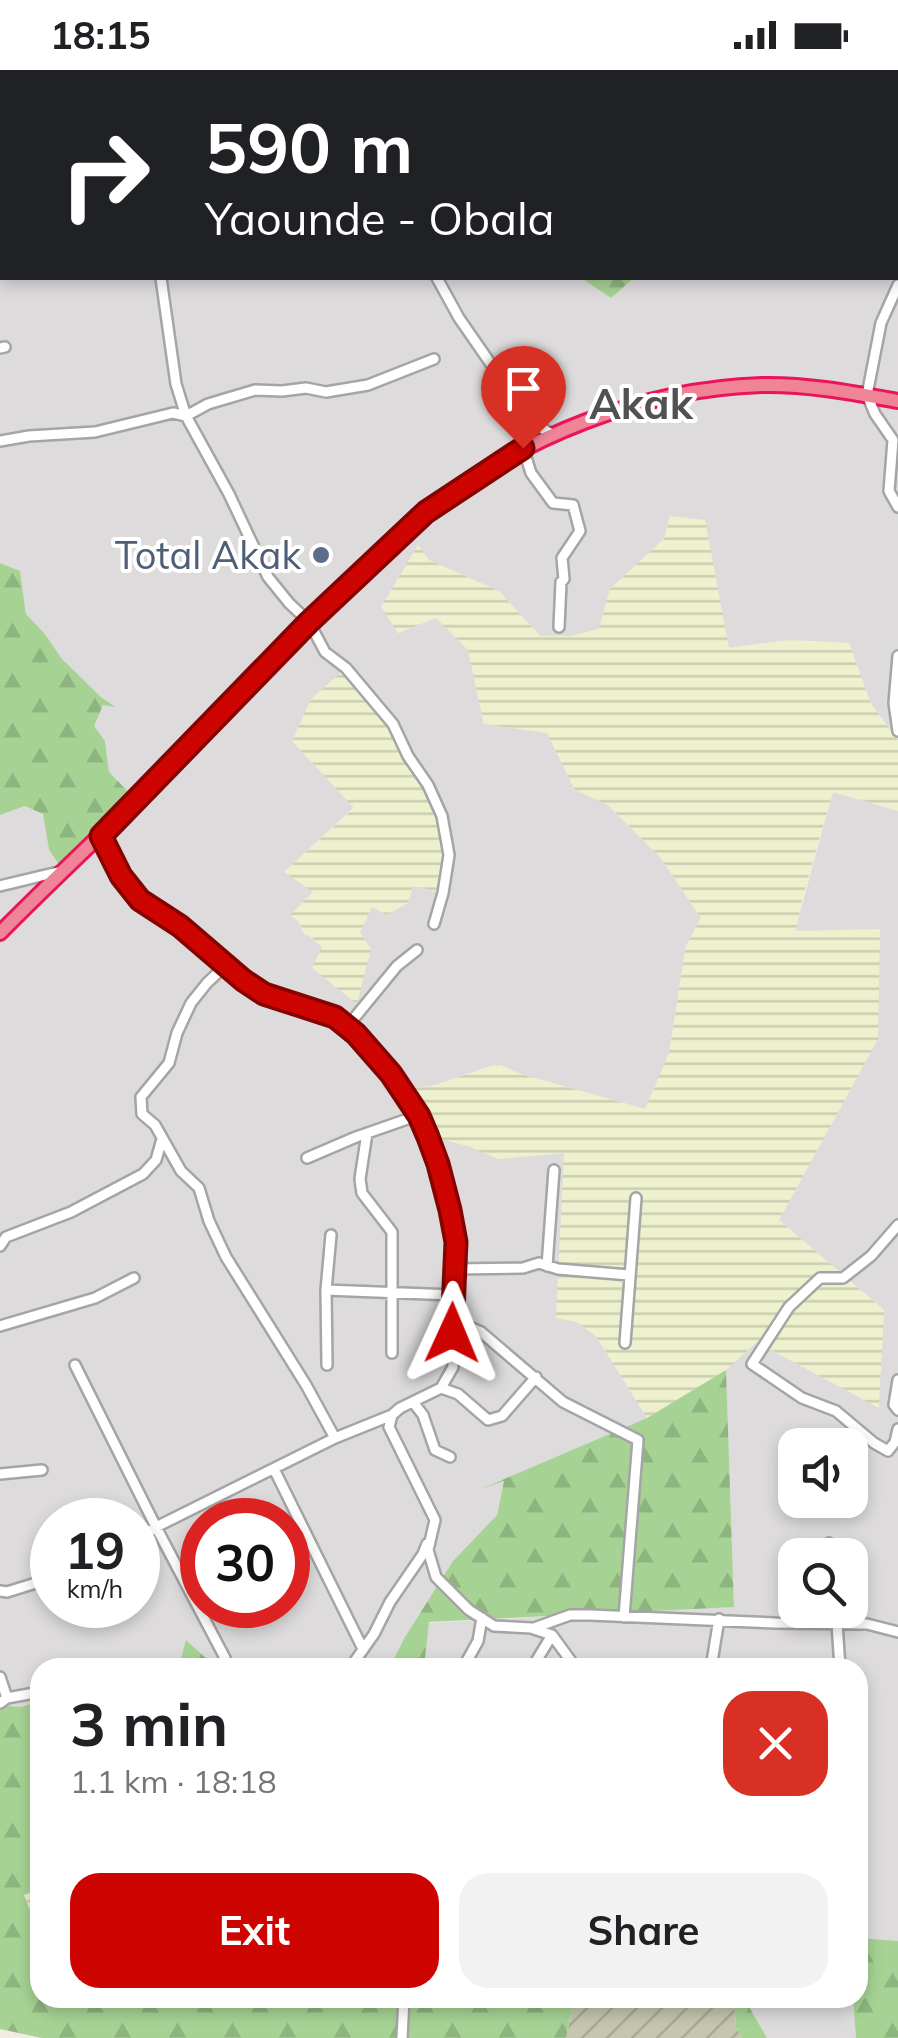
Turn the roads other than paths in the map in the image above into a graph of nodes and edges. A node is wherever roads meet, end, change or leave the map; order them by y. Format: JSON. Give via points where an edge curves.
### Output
{"nodes":[{"id":1,"x":161,"y":280,"type":"edge"},
{"id":2,"x":438,"y":280,"type":"edge"},
{"id":3,"x":898,"y":285,"type":"edge"},
{"id":4,"x":434,"y":358,"type":"dead end"},
{"id":5,"x":867,"y":395,"type":"junction"},
{"id":6,"x":898,"y":401,"type":"edge"},
{"id":7,"x":186,"y":416,"type":"junction"},
{"id":8,"x":552,"y":434,"type":"junction"},
{"id":9,"x":0,"y":441,"type":"edge"},
{"id":10,"x":523,"y":448,"type":"junction"},
{"id":11,"x":898,"y":508,"type":"edge"},
{"id":12,"x":309,"y":622,"type":"junction"},
{"id":13,"x":559,"y":627,"type":"dead end"},
{"id":14,"x":898,"y":656,"type":"edge"},
{"id":15,"x":898,"y":731,"type":"edge"},
{"id":16,"x":101,"y":836,"type":"junction"},
{"id":17,"x":61,"y":871,"type":"junction"},
{"id":18,"x":0,"y":886,"type":"edge"},
{"id":19,"x":434,"y":924,"type":"dead end"},
{"id":20,"x":0,"y":934,"type":"edge"},
{"id":21,"x":417,"y":950,"type":"dead end"},
{"id":22,"x":225,"y":966,"type":"junction"},
{"id":23,"x":347,"y":1027,"type":"junction"},
{"id":24,"x":419,"y":1116,"type":"junction"},
{"id":25,"x":367,"y":1133,"type":"junction"},
{"id":26,"x":162,"y":1139,"type":"junction"},
{"id":27,"x":307,"y":1158,"type":"dead end"},
{"id":28,"x":554,"y":1170,"type":"dead end"},
{"id":29,"x":636,"y":1198,"type":"dead end"},
{"id":30,"x":898,"y":1225,"type":"edge"},
{"id":31,"x":331,"y":1234,"type":"dead end"},
{"id":32,"x":0,"y":1246,"type":"edge"},
{"id":33,"x":547,"y":1266,"type":"junction"},
{"id":34,"x":454,"y":1269,"type":"junction"},
{"id":35,"x":628,"y":1275,"type":"junction"},
{"id":36,"x":134,"y":1278,"type":"dead end"},
{"id":37,"x":326,"y":1290,"type":"junction"},
{"id":38,"x":392,"y":1294,"type":"junction"},
{"id":39,"x":453,"y":1295,"type":"junction"},
{"id":40,"x":452,"y":1320,"type":"junction"},
{"id":41,"x":0,"y":1326,"type":"edge"},
{"id":42,"x":625,"y":1344,"type":"dead end"},
{"id":43,"x":392,"y":1353,"type":"dead end"},
{"id":44,"x":327,"y":1364,"type":"dead end"},
{"id":45,"x":75,"y":1365,"type":"dead end"},
{"id":46,"x":536,"y":1377,"type":"junction"},
{"id":47,"x":898,"y":1380,"type":"edge"},
{"id":48,"x":441,"y":1388,"type":"junction"},
{"id":49,"x":412,"y":1402,"type":"junction"},
{"id":50,"x":898,"y":1410,"type":"edge"},
{"id":51,"x":392,"y":1415,"type":"junction"},
{"id":52,"x":898,"y":1429,"type":"edge"},
{"id":53,"x":334,"y":1438,"type":"junction"},
{"id":54,"x":450,"y":1458,"type":"dead end"},
{"id":55,"x":274,"y":1469,"type":"junction"},
{"id":56,"x":42,"y":1470,"type":"dead end"},
{"id":57,"x":0,"y":1474,"type":"edge"},
{"id":58,"x":142,"y":1498,"type":"edge"},
{"id":59,"x":160,"y":1525,"type":"edge"},
{"id":60,"x":160,"y":1535,"type":"edge"},
{"id":61,"x":430,"y":1537,"type":"junction"},
{"id":62,"x":30,"y":1585,"type":"edge"},
{"id":63,"x":0,"y":1591,"type":"edge"},
{"id":64,"x":624,"y":1617,"type":"junction"},
{"id":65,"x":482,"y":1618,"type":"junction"},
{"id":66,"x":719,"y":1620,"type":"junction"},
{"id":67,"x":778,"y":1623,"type":"edge"},
{"id":68,"x":868,"y":1624,"type":"edge"},
{"id":69,"x":531,"y":1628,"type":"junction"},
{"id":70,"x":838,"y":1628,"type":"edge"},
{"id":71,"x":898,"y":1632,"type":"edge"},
{"id":72,"x":552,"y":1635,"type":"junction"},
{"id":73,"x":363,"y":1649,"type":"junction"},
{"id":74,"x":225,"y":1658,"type":"dead end"},
{"id":75,"x":357,"y":1658,"type":"edge"},
{"id":76,"x":469,"y":1658,"type":"edge"},
{"id":77,"x":538,"y":1658,"type":"edge"},
{"id":78,"x":569,"y":1658,"type":"edge"},
{"id":79,"x":713,"y":1658,"type":"edge"},
{"id":80,"x":840,"y":1658,"type":"edge"},
{"id":81,"x":0,"y":1677,"type":"edge"},
{"id":82,"x":30,"y":1694,"type":"edge"},
{"id":83,"x":4,"y":1701,"type":"edge"},
{"id":84,"x":404,"y":2008,"type":"edge"},
{"id":85,"x":402,"y":2038,"type":"edge"}],
"edges":[{"from":1,"to":7,"type":"street"},
{"from":2,"to":8,"type":"street","via":[[532,422]]},
{"from":3,"to":5,"type":"street","via":[[881,323]]},
{"from":4,"to":7,"type":"street","via":[[368,385],[326,392],[255,390]]},
{"from":5,"to":6,"type":"highway"},
{"from":5,"to":8,"type":"highway","via":[[764,385],[673,394]]},
{"from":5,"to":11,"type":"street","via":[[893,440],[890,490]]},
{"from":7,"to":9,"type":"street"},
{"from":7,"to":12,"type":"street","via":[[268,577]]},
{"from":8,"to":10,"type":"highway"},
{"from":10,"to":12,"type":"highway","via":[[426,512]]},
{"from":10,"to":13,"type":"street","via":[[552,503],[573,505],[580,531],[562,558]]},
{"from":12,"to":16,"type":"highway"},
{"from":12,"to":19,"type":"street","via":[[325,652],[392,724],[442,816],[449,855]]},
{"from":14,"to":15,"type":"street"},
{"from":16,"to":17,"type":"highway"},
{"from":16,"to":22,"type":"street","via":[[140,900]]},
{"from":17,"to":18,"type":"street"},
{"from":17,"to":20,"type":"highway"},
{"from":21,"to":23,"type":"street"},
{"from":22,"to":23,"type":"street","via":[[264,994]]},
{"from":22,"to":26,"type":"street","via":[[191,1003],[170,1063],[141,1097],[142,1114]]},
{"from":23,"to":24,"type":"street"},
{"from":24,"to":25,"type":"street"},
{"from":24,"to":34,"type":"street","via":[[450,1210]]},
{"from":25,"to":27,"type":"street"},
{"from":25,"to":38,"type":"street","via":[[362,1194],[392,1232]]},
{"from":26,"to":32,"type":"street","via":[[143,1174],[6,1237]]},
{"from":26,"to":53,"type":"street","via":[[199,1188],[226,1257]]},
{"from":28,"to":33,"type":"street"},
{"from":29,"to":35,"type":"street"},
{"from":30,"to":52,"type":"street","via":[[842,1278],[820,1278],[790,1307],[752,1364],[888,1451]]},
{"from":31,"to":37,"type":"street"},
{"from":33,"to":34,"type":"street"},
{"from":33,"to":35,"type":"street"},
{"from":34,"to":39,"type":"street"},
{"from":35,"to":42,"type":"street"},
{"from":36,"to":41,"type":"street","via":[[96,1298]]},
{"from":37,"to":38,"type":"street"},
{"from":37,"to":44,"type":"street"},
{"from":38,"to":39,"type":"street"},
{"from":38,"to":43,"type":"street"},
{"from":39,"to":40,"type":"street"},
{"from":40,"to":46,"type":"street","via":[[481,1332]]},
{"from":40,"to":48,"type":"street","via":[[454,1367]]},
{"from":45,"to":58,"type":"street"},
{"from":46,"to":48,"type":"street","via":[[502,1416],[488,1420]]},
{"from":46,"to":64,"type":"street","via":[[563,1402],[638,1440]]},
{"from":47,"to":50,"type":"street"},
{"from":48,"to":49,"type":"street"},
{"from":49,"to":51,"type":"street"},
{"from":49,"to":54,"type":"street","via":[[434,1450]]},
{"from":51,"to":53,"type":"street"},
{"from":51,"to":61,"type":"street","via":[[397,1447],[436,1520]]},
{"from":53,"to":55,"type":"street"},
{"from":55,"to":59,"type":"street"},
{"from":55,"to":73,"type":"street"},
{"from":56,"to":57,"type":"street"},
{"from":60,"to":74,"type":"street"},
{"from":61,"to":65,"type":"street","via":[[436,1577]]},
{"from":61,"to":73,"type":"street"},
{"from":62,"to":63,"type":"street"},
{"from":64,"to":66,"type":"street"},
{"from":64,"to":69,"type":"street","via":[[570,1615]]},
{"from":65,"to":69,"type":"street","via":[[494,1626]]},
{"from":65,"to":76,"type":"street"},
{"from":66,"to":67,"type":"street"},
{"from":66,"to":79,"type":"street"},
{"from":68,"to":71,"type":"street"},
{"from":69,"to":72,"type":"street"},
{"from":70,"to":80,"type":"street"},
{"from":72,"to":77,"type":"street"},
{"from":72,"to":78,"type":"street"},
{"from":73,"to":75,"type":"street"},
{"from":81,"to":83,"type":"street"},
{"from":82,"to":83,"type":"street"},
{"from":84,"to":85,"type":"street"}]}
